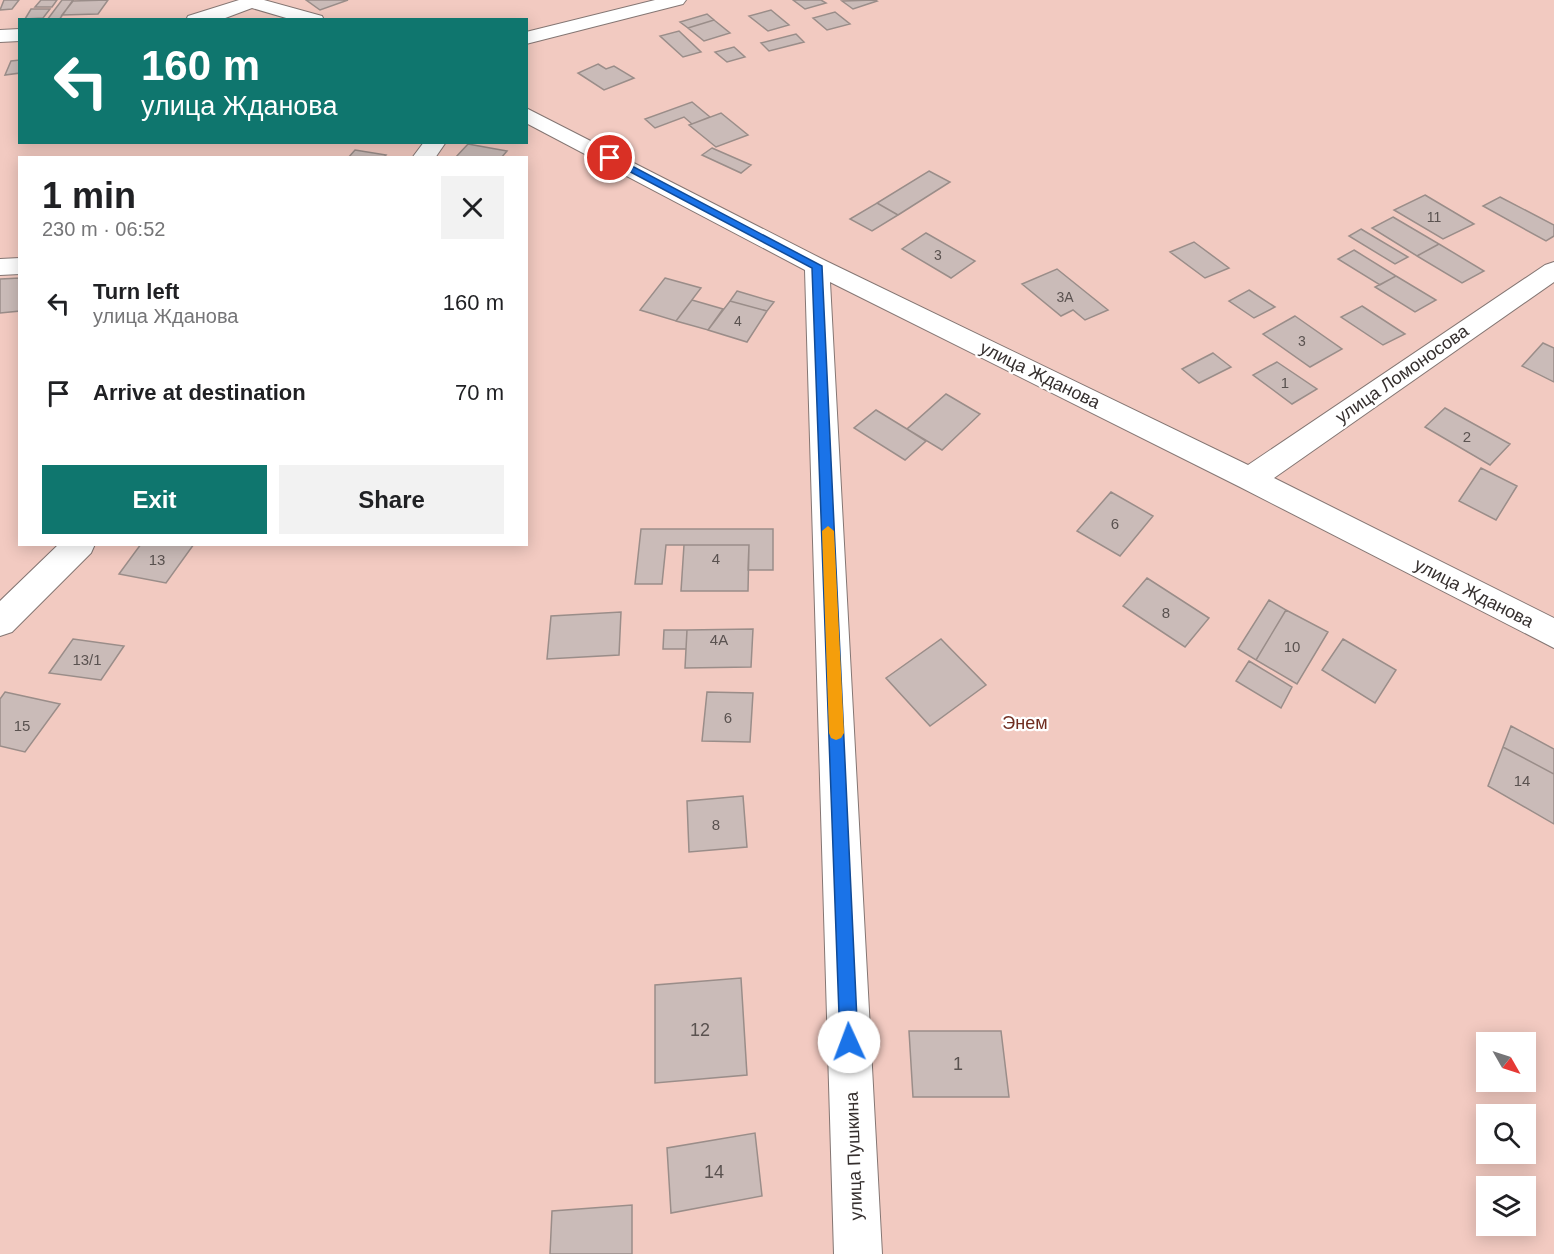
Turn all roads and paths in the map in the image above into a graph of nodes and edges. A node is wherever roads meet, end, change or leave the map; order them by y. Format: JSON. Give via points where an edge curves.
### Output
{"nodes":[{"id":1,"x":677,"y":0,"type":"edge"},
{"id":2,"x":252,"y":1,"type":"edge"},
{"id":3,"x":205,"y":18,"type":"edge"},
{"id":4,"x":308,"y":18,"type":"edge"},
{"id":5,"x":18,"y":35,"type":"edge"},
{"id":6,"x":0,"y":36,"type":"edge"},
{"id":7,"x":528,"y":37,"type":"edge"},
{"id":8,"x":528,"y":115,"type":"edge"},
{"id":9,"x":434,"y":144,"type":"edge"},
{"id":10,"x":425,"y":156,"type":"edge"},
{"id":11,"x":18,"y":266,"type":"edge"},
{"id":12,"x":817,"y":266,"type":"junction"},
{"id":13,"x":0,"y":267,"type":"edge"},
{"id":14,"x":1554,"y":270,"type":"edge"},
{"id":15,"x":1250,"y":478,"type":"junction"},
{"id":16,"x":78,"y":546,"type":"edge"},
{"id":17,"x":0,"y":622,"type":"edge"},
{"id":18,"x":1554,"y":634,"type":"edge"},
{"id":19,"x":858,"y":1254,"type":"edge"}],
"edges":[{"from":1,"to":7,"type":"street"},
{"from":2,"to":3,"type":"street"},
{"from":2,"to":4,"type":"street"},
{"from":5,"to":6,"type":"street"},
{"from":8,"to":12,"type":"street","name":"улица Жданова"},
{"from":9,"to":10,"type":"street"},
{"from":11,"to":13,"type":"street"},
{"from":12,"to":15,"type":"street","name":"улица Жданова"},
{"from":12,"to":19,"type":"street","name":"улица Пушкина"},
{"from":14,"to":15,"type":"street","name":"улица Ломоносова"},
{"from":15,"to":18,"type":"street","name":"улица Жданова"},
{"from":16,"to":17,"type":"street"}]}
